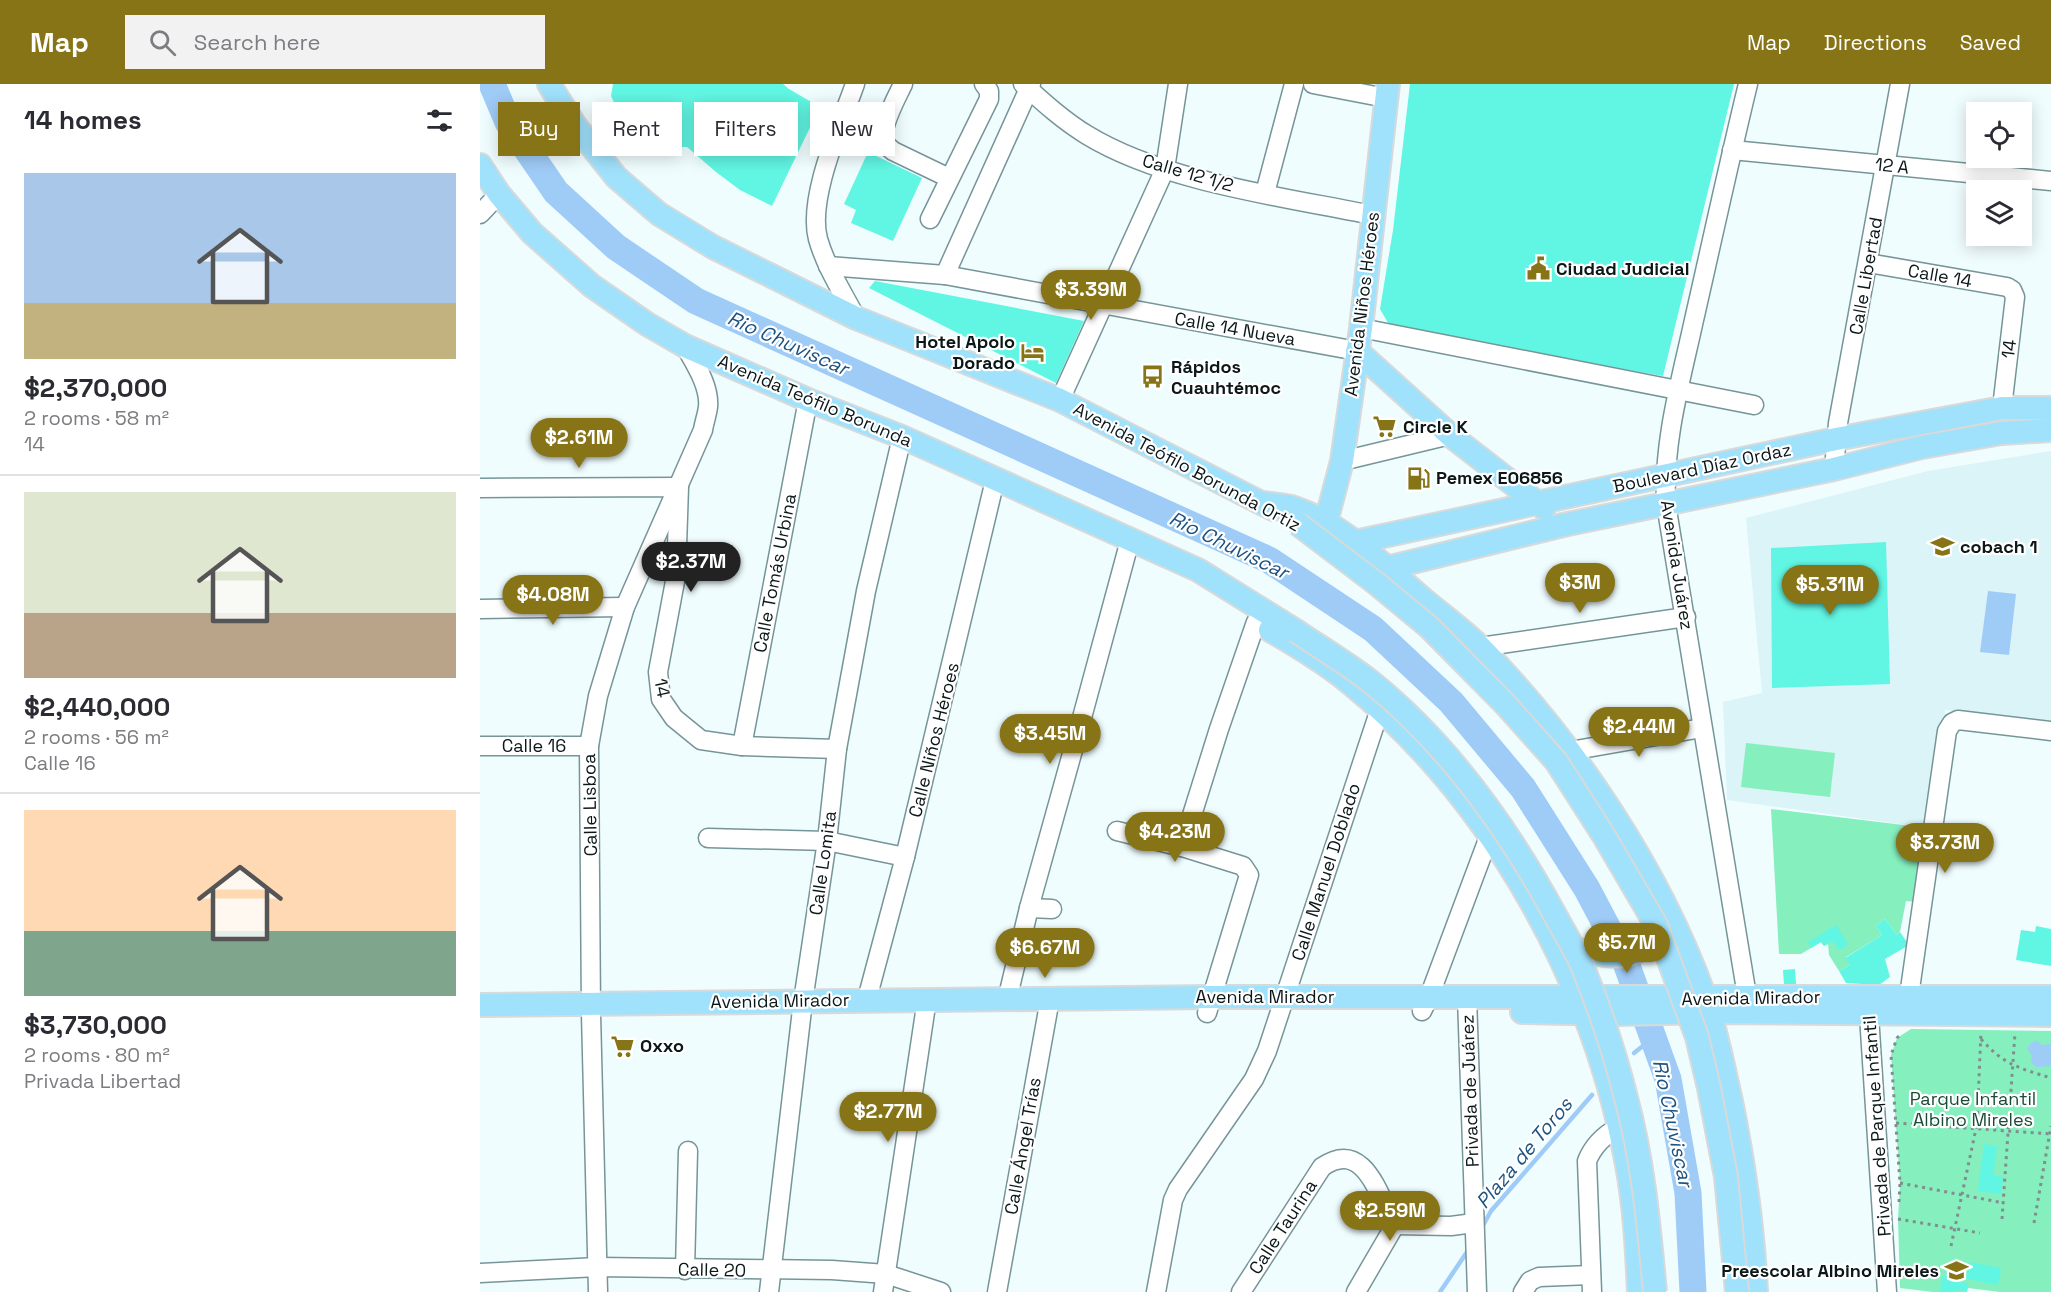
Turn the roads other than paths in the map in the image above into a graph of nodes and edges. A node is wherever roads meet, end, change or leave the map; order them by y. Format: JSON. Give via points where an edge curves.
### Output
{"nodes":[{"id":1,"x":549,"y":84,"type":"edge"},
{"id":2,"x":855,"y":84,"type":"edge"},
{"id":3,"x":903,"y":84,"type":"edge"},
{"id":4,"x":984,"y":84,"type":"edge"},
{"id":5,"x":1294,"y":84,"type":"edge"},
{"id":6,"x":1313,"y":84,"type":"edge"},
{"id":7,"x":1748,"y":84,"type":"edge"},
{"id":8,"x":1900,"y":84,"type":"edge"},
{"id":9,"x":1175,"y":85,"type":"edge"},
{"id":10,"x":1028,"y":86,"type":"edge"},
{"id":11,"x":1387,"y":91,"type":"edge"},
{"id":12,"x":1732,"y":150,"type":"junction"},
{"id":13,"x":480,"y":165,"type":"edge"},
{"id":14,"x":1885,"y":166,"type":"junction"},
{"id":15,"x":1165,"y":169,"type":"junction"},
{"id":16,"x":949,"y":178,"type":"junction"},
{"id":17,"x":2051,"y":181,"type":"edge"},
{"id":18,"x":499,"y":194,"type":"junction"},
{"id":19,"x":1265,"y":194,"type":"junction"},
{"id":20,"x":480,"y":214,"type":"edge"},
{"id":21,"x":1372,"y":215,"type":"junction"},
{"id":22,"x":930,"y":219,"type":"dead end"},
{"id":23,"x":1868,"y":263,"type":"junction"},
{"id":24,"x":828,"y":266,"type":"junction"},
{"id":25,"x":945,"y":275,"type":"junction"},
{"id":26,"x":2012,"y":290,"type":"joint"},
{"id":27,"x":1104,"y":305,"type":"junction"},
{"id":28,"x":856,"y":318,"type":"junction"},
{"id":29,"x":1361,"y":328,"type":"junction"},
{"id":30,"x":685,"y":346,"type":"junction"},
{"id":31,"x":1357,"y":351,"type":"junction"},
{"id":32,"x":1678,"y":390,"type":"junction"},
{"id":33,"x":808,"y":400,"type":"junction"},
{"id":34,"x":1059,"y":400,"type":"junction"},
{"id":35,"x":1754,"y":405,"type":"dead end"},
{"id":36,"x":2002,"y":408,"type":"junction"},
{"id":37,"x":2051,"y":408,"type":"edge"},
{"id":38,"x":2051,"y":430,"type":"edge"},
{"id":39,"x":1450,"y":435,"type":"junction"},
{"id":40,"x":902,"y":437,"type":"junction"},
{"id":41,"x":1836,"y":439,"type":"junction"},
{"id":42,"x":1342,"y":461,"type":"junction"},
{"id":43,"x":1834,"y":469,"type":"junction"},
{"id":44,"x":1665,"y":477,"type":"junction"},
{"id":45,"x":995,"y":480,"type":"junction"},
{"id":46,"x":679,"y":487,"type":"junction"},
{"id":47,"x":480,"y":488,"type":"edge"},
{"id":48,"x":1262,"y":502,"type":"junction"},
{"id":49,"x":1538,"y":503,"type":"junction"},
{"id":50,"x":1666,"y":504,"type":"junction"},
{"id":51,"x":1326,"y":522,"type":"junction"},
{"id":52,"x":1563,"y":525,"type":"junction"},
{"id":53,"x":1130,"y":540,"type":"junction"},
{"id":54,"x":1355,"y":542,"type":"junction"},
{"id":55,"x":1387,"y":568,"type":"junction"},
{"id":56,"x":1198,"y":570,"type":"junction"},
{"id":57,"x":625,"y":607,"type":"junction"},
{"id":58,"x":480,"y":609,"type":"edge"},
{"id":59,"x":1686,"y":617,"type":"junction"},
{"id":60,"x":1256,"y":622,"type":"junction"},
{"id":61,"x":1480,"y":647,"type":"junction"},
{"id":62,"x":1380,"y":709,"type":"junction"},
{"id":63,"x":1702,"y":728,"type":"junction"},
{"id":64,"x":2051,"y":730,"type":"edge"},
{"id":65,"x":480,"y":746,"type":"edge"},
{"id":66,"x":589,"y":746,"type":"junction"},
{"id":67,"x":742,"y":746,"type":"junction"},
{"id":68,"x":837,"y":749,"type":"junction"},
{"id":69,"x":1570,"y":751,"type":"junction"},
{"id":70,"x":1117,"y":831,"type":"dead end"},
{"id":71,"x":1490,"y":834,"type":"junction"},
{"id":72,"x":708,"y":838,"type":"dead end"},
{"id":73,"x":827,"y":841,"type":"junction"},
{"id":74,"x":1182,"y":847,"type":"junction"},
{"id":75,"x":905,"y":857,"type":"junction"},
{"id":76,"x":1029,"y":908,"type":"junction"},
{"id":77,"x":1052,"y":909,"type":"dead end"},
{"id":78,"x":1667,"y":912,"type":"junction"},
{"id":79,"x":1554,"y":944,"type":"junction"},
{"id":80,"x":2051,"y":997,"type":"edge"},
{"id":81,"x":867,"y":999,"type":"junction"},
{"id":82,"x":1007,"y":1000,"type":"junction"},
{"id":83,"x":1426,"y":1004,"type":"junction"},
{"id":84,"x":1467,"y":1004,"type":"junction"},
{"id":85,"x":480,"y":1005,"type":"edge"},
{"id":86,"x":1209,"y":1005,"type":"junction"},
{"id":87,"x":1283,"y":1005,"type":"junction"},
{"id":88,"x":1581,"y":1005,"type":"junction"},
{"id":89,"x":1707,"y":1005,"type":"junction"},
{"id":90,"x":1749,"y":1005,"type":"junction"},
{"id":91,"x":1908,"y":1005,"type":"junction"},
{"id":92,"x":926,"y":1006,"type":"junction"},
{"id":93,"x":1869,"y":1006,"type":"junction"},
{"id":94,"x":1049,"y":1007,"type":"junction"},
{"id":95,"x":591,"y":1008,"type":"junction"},
{"id":96,"x":803,"y":1008,"type":"junction"},
{"id":97,"x":480,"y":1015,"type":"edge"},
{"id":98,"x":2051,"y":1015,"type":"edge"},
{"id":99,"x":1619,"y":1127,"type":"junction"},
{"id":100,"x":688,"y":1151,"type":"dead end"},
{"id":101,"x":1474,"y":1223,"type":"junction"},
{"id":102,"x":1395,"y":1225,"type":"junction"},
{"id":103,"x":598,"y":1268,"type":"junction"},
{"id":104,"x":685,"y":1270,"type":"junction"},
{"id":105,"x":772,"y":1270,"type":"junction"},
{"id":106,"x":480,"y":1273,"type":"edge"},
{"id":107,"x":885,"y":1283,"type":"edge"},
{"id":108,"x":1591,"y":1284,"type":"edge"},
{"id":109,"x":598,"y":1292,"type":"edge"},
{"id":110,"x":769,"y":1292,"type":"edge"},
{"id":111,"x":941,"y":1292,"type":"edge"},
{"id":112,"x":997,"y":1292,"type":"edge"},
{"id":113,"x":1156,"y":1292,"type":"edge"},
{"id":114,"x":1241,"y":1292,"type":"edge"},
{"id":115,"x":1356,"y":1292,"type":"edge"},
{"id":116,"x":1477,"y":1292,"type":"edge"},
{"id":117,"x":1523,"y":1292,"type":"edge"},
{"id":118,"x":1639,"y":1292,"type":"edge"},
{"id":119,"x":1654,"y":1292,"type":"edge"},
{"id":120,"x":1737,"y":1292,"type":"edge"},
{"id":121,"x":1756,"y":1292,"type":"edge"},
{"id":122,"x":1887,"y":1292,"type":"edge"}],
"edges":[{"from":1,"to":28,"type":"main road","name":"Avenida Teófilo Borunda Ortiz","via":[[574,124],[616,177],[659,214],[713,247]]},
{"from":2,"to":24,"type":"street","via":[[832,147],[815,215]]},
{"from":3,"to":16,"type":"street","via":[[885,127],[886,145]]},
{"from":4,"to":16,"type":"street","via":[[989,99]]},
{"from":5,"to":19,"type":"street"},
{"from":6,"to":11,"type":"street"},
{"from":7,"to":12,"type":"street","name":"Avenida Juárez"},
{"from":8,"to":14,"type":"street","name":"Calle Libertad"},
{"from":9,"to":15,"type":"street"},
{"from":10,"to":15,"type":"street","name":"Calle 12 1/2","via":[[1062,118],[1089,136]]},
{"from":10,"to":25,"type":"street"},
{"from":11,"to":21,"type":"main road","name":"Avenida Niños Héroes"},
{"from":12,"to":14,"type":"street","name":"12 A"},
{"from":12,"to":32,"type":"street","name":"Avenida Juárez"},
{"from":13,"to":18,"type":"main road","name":"Avenida Teófilo Borunda"},
{"from":14,"to":17,"type":"street","name":"12 A"},
{"from":14,"to":23,"type":"street","name":"Calle Libertad"},
{"from":15,"to":19,"type":"street","name":"Calle 12 1/2"},
{"from":15,"to":27,"type":"street"},
{"from":16,"to":22,"type":"street"},
{"from":18,"to":20,"type":"street"},
{"from":18,"to":30,"type":"main road","name":"Avenida Teófilo Borunda","via":[[532,233],[592,286]]},
{"from":19,"to":21,"type":"street","name":"Calle 12 1/2"},
{"from":21,"to":29,"type":"main road","name":"Avenida Niños Héroes"},
{"from":23,"to":26,"type":"street","name":"Calle 14"},
{"from":23,"to":41,"type":"street","name":"Calle Libertad"},
{"from":24,"to":25,"type":"street","name":"Calle 14 Nueva"},
{"from":24,"to":28,"type":"street"},
{"from":25,"to":27,"type":"street","name":"Calle 14 Nueva"},
{"from":26,"to":36,"type":"street","name":"14","via":[[2015,297]]},
{"from":27,"to":31,"type":"street","name":"Calle 14 Nueva"},
{"from":27,"to":34,"type":"street"},
{"from":28,"to":34,"type":"main road","name":"Avenida Teófilo Borunda Ortiz"},
{"from":29,"to":31,"type":"main road","name":"Avenida Niños Héroes"},
{"from":29,"to":32,"type":"street"},
{"from":30,"to":33,"type":"main road","name":"Avenida Teófilo Borunda"},
{"from":30,"to":46,"type":"street","name":"Calle Lisboa","via":[[701,375],[708,406],[703,430]]},
{"from":31,"to":39,"type":"main road"},
{"from":31,"to":42,"type":"main road","name":"Avenida Niños Héroes"},
{"from":32,"to":35,"type":"street"},
{"from":32,"to":44,"type":"street","name":"Avenida Juárez"},
{"from":33,"to":40,"type":"main road","name":"Avenida Teófilo Borunda"},
{"from":33,"to":67,"type":"street","name":"Calle Tomás Urbina"},
{"from":34,"to":48,"type":"main road","name":"Avenida Teófilo Borunda Ortiz"},
{"from":36,"to":37,"type":"main road","name":"Boulevard Díaz Ordaz"},
{"from":36,"to":41,"type":"main road","name":"Boulevard Díaz Ordaz"},
{"from":38,"to":43,"type":"main road","name":"Boulevard Díaz Ordaz","via":[[2001,433],[1922,447]]},
{"from":39,"to":42,"type":"street"},
{"from":39,"to":49,"type":"main road"},
{"from":40,"to":45,"type":"main road","name":"Avenida Teófilo Borunda"},
{"from":40,"to":68,"type":"street","name":"Calle Lomita"},
{"from":41,"to":43,"type":"street","name":"Calle Libertad"},
{"from":41,"to":44,"type":"main road","name":"Boulevard Díaz Ordaz"},
{"from":42,"to":51,"type":"main road","name":"Avenida Niños Héroes"},
{"from":43,"to":50,"type":"main road","name":"Boulevard Díaz Ordaz"},
{"from":44,"to":49,"type":"main road","name":"Boulevard Díaz Ordaz"},
{"from":44,"to":50,"type":"street","name":"Avenida Juárez"},
{"from":45,"to":53,"type":"main road","name":"Avenida Teófilo Borunda"},
{"from":45,"to":75,"type":"street","name":"Calle Niños Héroes"},
{"from":46,"to":47,"type":"street"},
{"from":46,"to":57,"type":"street","name":"Calle Lisboa"},
{"from":46,"to":67,"type":"street","name":"14","via":[[676,576],[658,672],[661,699],[674,718],[701,740]]},
{"from":48,"to":51,"type":"main road","via":[[1291,507]]},
{"from":48,"to":120,"type":"main road","name":"Avenida Teófilo Borunda Ortiz","bridge":true,"via":[[1377,584],[1461,658],[1556,761],[1604,836],[1656,925],[1693,1028],[1726,1176]]},
{"from":49,"to":52,"type":"main road"},
{"from":49,"to":54,"type":"main road","name":"Boulevard Díaz Ordaz"},
{"from":50,"to":52,"type":"main road","name":"Boulevard Díaz Ordaz"},
{"from":50,"to":59,"type":"street","name":"Avenida Juárez"},
{"from":51,"to":54,"type":"main road"},
{"from":52,"to":55,"type":"main road","name":"Boulevard Díaz Ordaz"},
{"from":53,"to":56,"type":"main road","name":"Avenida Teófilo Borunda"},
{"from":53,"to":76,"type":"street"},
{"from":54,"to":55,"type":"main road"},
{"from":55,"to":61,"type":"main road"},
{"from":56,"to":60,"type":"main road","name":"Avenida Teófilo Borunda"},
{"from":56,"to":119,"type":"main road","name":"Avenida Teófilo Borunda","bridge":true,"via":[[1371,682],[1447,756],[1504,827],[1581,963],[1605,1025],[1626,1096],[1649,1220]]},
{"from":57,"to":58,"type":"street"},
{"from":57,"to":66,"type":"street","name":"Calle Lisboa","via":[[598,696]]},
{"from":59,"to":61,"type":"street"},
{"from":59,"to":63,"type":"street","name":"Avenida Juárez"},
{"from":60,"to":62,"type":"main road","name":"Avenida Teófilo Borunda","via":[[1291,642]]},
{"from":60,"to":74,"type":"street"},
{"from":61,"to":69,"type":"main road"},
{"from":62,"to":71,"type":"main road","name":"Avenida Teófilo Borunda"},
{"from":62,"to":87,"type":"street","name":"Calle Manuel Doblado"},
{"from":63,"to":69,"type":"street"},
{"from":63,"to":90,"type":"street","name":"Avenida Juárez"},
{"from":64,"to":91,"type":"street","via":[[1958,720],[1947,731]]},
{"from":65,"to":66,"type":"street","name":"Calle 16"},
{"from":66,"to":95,"type":"street","name":"Calle Lisboa"},
{"from":67,"to":68,"type":"street","name":"14"},
{"from":68,"to":73,"type":"street","name":"Calle Lomita"},
{"from":69,"to":78,"type":"main road","via":[[1641,860]]},
{"from":70,"to":74,"type":"street"},
{"from":71,"to":79,"type":"main road","name":"Avenida Teófilo Borunda"},
{"from":71,"to":83,"type":"street"},
{"from":72,"to":73,"type":"street"},
{"from":73,"to":75,"type":"street"},
{"from":73,"to":96,"type":"street","name":"Calle Lomita"},
{"from":74,"to":86,"type":"street","via":[[1243,866],[1249,875]]},
{"from":75,"to":81,"type":"street","name":"Calle Niños Héroes"},
{"from":76,"to":77,"type":"street"},
{"from":76,"to":82,"type":"street"},
{"from":78,"to":79,"type":"main road","via":[[1646,946],[1617,956]]},
{"from":78,"to":89,"type":"main road"},
{"from":79,"to":88,"type":"main road","name":"Avenida Teófilo Borunda"},
{"from":80,"to":91,"type":"main road","name":"Avenida Mirador"},
{"from":81,"to":92,"type":"main road","name":"Avenida Mirador"},
{"from":81,"to":96,"type":"main road","name":"Avenida Mirador"},
{"from":82,"to":92,"type":"main road","name":"Avenida Mirador"},
{"from":82,"to":94,"type":"main road","name":"Avenida Mirador"},
{"from":83,"to":84,"type":"main road","name":"Avenida Mirador"},
{"from":83,"to":87,"type":"main road","name":"Avenida Mirador"},
{"from":84,"to":88,"type":"main road","name":"Avenida Mirador"},
{"from":84,"to":101,"type":"street","name":"Privada de Juárez"},
{"from":85,"to":95,"type":"main road","name":"Avenida Mirador"},
{"from":86,"to":87,"type":"main road","name":"Avenida Mirador"},
{"from":86,"to":94,"type":"main road","name":"Avenida Mirador"},
{"from":87,"to":113,"type":"street","name":"Calle Manuel Doblado","via":[[1254,1079],[1173,1200]]},
{"from":88,"to":89,"type":"main road","name":"Avenida Mirador"},
{"from":88,"to":99,"type":"main road","name":"Avenida Teófilo Borunda"},
{"from":89,"to":90,"type":"main road","name":"Avenida Mirador"},
{"from":89,"to":121,"type":"main road","via":[[1744,1165]]},
{"from":90,"to":93,"type":"main road","name":"Avenida Mirador"},
{"from":91,"to":93,"type":"main road","name":"Avenida Mirador"},
{"from":91,"to":98,"type":"main road","name":"Avenida Mirador"},
{"from":92,"to":94,"type":"main road","name":"Avenida Mirador"},
{"from":92,"to":96,"type":"main road","name":"Avenida Mirador"},
{"from":92,"to":107,"type":"street"},
{"from":93,"to":122,"type":"street","name":"Privada de Parque Infantil"},
{"from":94,"to":112,"type":"street","name":"Calle Ángel Trías"},
{"from":95,"to":96,"type":"main road","name":"Avenida Mirador"},
{"from":95,"to":97,"type":"main road","name":"Avenida Mirador"},
{"from":95,"to":103,"type":"street","name":"Calle Lisboa"},
{"from":96,"to":105,"type":"street","name":"Calle Lomita"},
{"from":99,"to":108,"type":"street","via":[[1602,1139],[1587,1161]]},
{"from":99,"to":118,"type":"main road","name":"Avenida Teófilo Borunda","via":[[1635,1226]]},
{"from":100,"to":104,"type":"street"},
{"from":101,"to":102,"type":"street"},
{"from":101,"to":116,"type":"street","name":"Privada de Juárez"},
{"from":102,"to":114,"type":"street","name":"Calle Taurina","via":[[1367,1172],[1354,1159],[1332,1160],[1322,1167]]},
{"from":102,"to":115,"type":"street"},
{"from":103,"to":104,"type":"street","name":"Calle 20"},
{"from":103,"to":106,"type":"street","name":"Calle 20"},
{"from":103,"to":109,"type":"street","name":"Calle Lisboa"},
{"from":104,"to":105,"type":"street","name":"Calle 20"},
{"from":105,"to":107,"type":"street","name":"Calle 20","via":[[832,1270]]},
{"from":105,"to":110,"type":"street","name":"Calle Lomita"},
{"from":107,"to":111,"type":"street","name":"Calle 20"},
{"from":108,"to":117,"type":"street","via":[[1539,1277],[1530,1281]]}]}
